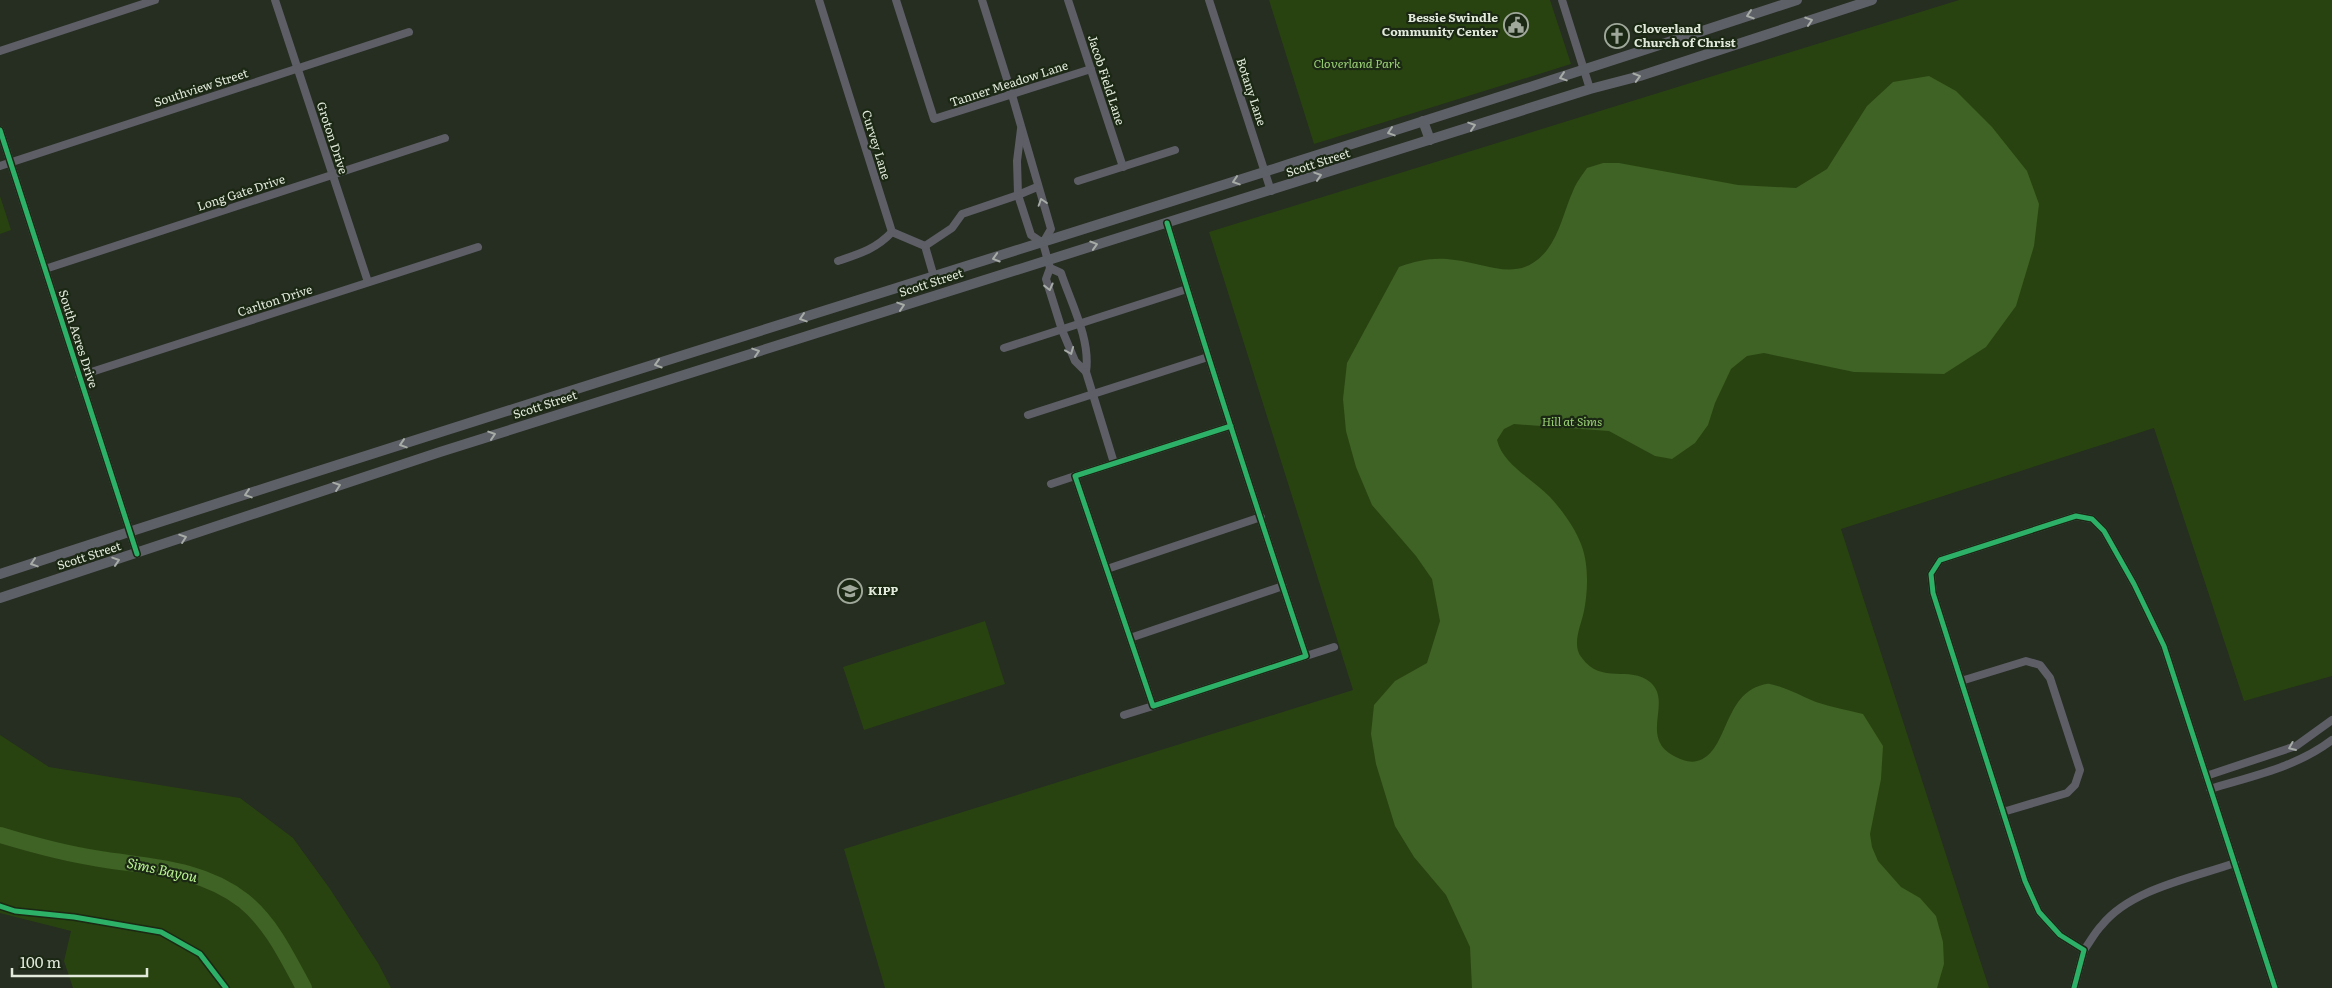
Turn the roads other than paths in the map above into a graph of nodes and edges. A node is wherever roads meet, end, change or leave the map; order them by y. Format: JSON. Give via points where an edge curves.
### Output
{"nodes":[{"id":1,"x":155,"y":0,"type":"edge"},
{"id":2,"x":275,"y":0,"type":"edge"},
{"id":3,"x":819,"y":0,"type":"edge"},
{"id":4,"x":896,"y":0,"type":"edge"},
{"id":5,"x":982,"y":0,"type":"edge"},
{"id":6,"x":1068,"y":0,"type":"edge"},
{"id":7,"x":1209,"y":0,"type":"edge"},
{"id":8,"x":1562,"y":0,"type":"edge"},
{"id":9,"x":1796,"y":0,"type":"edge"},
{"id":10,"x":1872,"y":0,"type":"edge"},
{"id":11,"x":410,"y":32,"type":"dead end"},
{"id":12,"x":0,"y":51,"type":"edge"},
{"id":13,"x":298,"y":68,"type":"junction"},
{"id":14,"x":1091,"y":69,"type":"junction"},
{"id":15,"x":1584,"y":70,"type":"junction"},
{"id":16,"x":1590,"y":89,"type":"junction"},
{"id":17,"x":1012,"y":95,"type":"junction"},
{"id":18,"x":1423,"y":121,"type":"junction"},
{"id":19,"x":1021,"y":129,"type":"junction"},
{"id":20,"x":0,"y":130,"type":"edge"},
{"id":21,"x":445,"y":138,"type":"dead end"},
{"id":22,"x":1430,"y":140,"type":"junction"},
{"id":23,"x":1175,"y":150,"type":"dead end"},
{"id":24,"x":11,"y":162,"type":"junction"},
{"id":25,"x":0,"y":166,"type":"edge"},
{"id":26,"x":1122,"y":167,"type":"junction"},
{"id":27,"x":1265,"y":172,"type":"junction"},
{"id":28,"x":333,"y":175,"type":"junction"},
{"id":29,"x":1078,"y":181,"type":"dead end"},
{"id":30,"x":1037,"y":186,"type":"junction"},
{"id":31,"x":1271,"y":191,"type":"junction"},
{"id":32,"x":1018,"y":195,"type":"junction"},
{"id":33,"x":1167,"y":223,"type":"junction"},
{"id":34,"x":892,"y":232,"type":"junction"},
{"id":35,"x":1043,"y":243,"type":"junction"},
{"id":36,"x":925,"y":246,"type":"junction"},
{"id":37,"x":478,"y":247,"type":"dead end"},
{"id":38,"x":838,"y":260,"type":"dead end"},
{"id":39,"x":1049,"y":264,"type":"junction"},
{"id":40,"x":45,"y":270,"type":"junction"},
{"id":41,"x":934,"y":277,"type":"junction"},
{"id":42,"x":368,"y":282,"type":"junction"},
{"id":43,"x":1187,"y":288,"type":"junction"},
{"id":44,"x":1070,"y":300,"type":"junction"},
{"id":45,"x":849,"y":303,"type":"junction"},
{"id":46,"x":1054,"y":305,"type":"junction"},
{"id":47,"x":855,"y":320,"type":"junction"},
{"id":48,"x":1078,"y":324,"type":"junction"},
{"id":49,"x":1062,"y":330,"type":"junction"},
{"id":50,"x":1004,"y":348,"type":"dead end"},
{"id":51,"x":704,"y":349,"type":"junction"},
{"id":52,"x":1208,"y":358,"type":"junction"},
{"id":53,"x":710,"y":366,"type":"junction"},
{"id":54,"x":1086,"y":372,"type":"junction"},
{"id":55,"x":79,"y":376,"type":"junction"},
{"id":56,"x":1093,"y":394,"type":"junction"},
{"id":57,"x":1028,"y":415,"type":"dead end"},
{"id":58,"x":1231,"y":426,"type":"junction"},
{"id":59,"x":433,"y":434,"type":"junction"},
{"id":60,"x":440,"y":452,"type":"junction"},
{"id":61,"x":1114,"y":463,"type":"junction"},
{"id":62,"x":1075,"y":476,"type":"junction"},
{"id":63,"x":1051,"y":484,"type":"dead end"},
{"id":64,"x":1261,"y":517,"type":"junction"},
{"id":65,"x":130,"y":531,"type":"junction"},
{"id":66,"x":137,"y":554,"type":"junction"},
{"id":67,"x":1107,"y":570,"type":"junction"},
{"id":68,"x":0,"y":574,"type":"edge"},
{"id":69,"x":1283,"y":586,"type":"junction"},
{"id":70,"x":0,"y":598,"type":"edge"},
{"id":71,"x":1130,"y":638,"type":"junction"},
{"id":72,"x":1334,"y":647,"type":"dead end"},
{"id":73,"x":1306,"y":656,"type":"junction"},
{"id":74,"x":1961,"y":681,"type":"junction"},
{"id":75,"x":1153,"y":706,"type":"junction"},
{"id":76,"x":1124,"y":715,"type":"dead end"},
{"id":77,"x":2332,"y":720,"type":"edge"},
{"id":78,"x":2332,"y":740,"type":"edge"},
{"id":79,"x":2274,"y":753,"type":"junction"},
{"id":80,"x":2278,"y":768,"type":"junction"},
{"id":81,"x":2206,"y":776,"type":"junction"},
{"id":82,"x":2210,"y":789,"type":"junction"},
{"id":83,"x":2003,"y":812,"type":"junction"},
{"id":84,"x":2234,"y":864,"type":"junction"},
{"id":85,"x":2084,"y":950,"type":"junction"},
{"id":86,"x":2275,"y":987,"type":"edge"},
{"id":87,"x":2074,"y":988,"type":"edge"},
{"id":88,"x":2265,"y":988,"type":"edge"}],
"edges":[{"from":1,"to":12,"type":"street"},
{"from":2,"to":13,"type":"street","name":"Groton Drive"},
{"from":3,"to":34,"type":"street","name":"Curvey Lane"},
{"from":4,"to":17,"type":"street","name":"Tanner Meadow Lane","via":[[934,119]]},
{"from":5,"to":17,"type":"street"},
{"from":6,"to":14,"type":"street","name":"Jacob Field Lane"},
{"from":7,"to":27,"type":"street","name":"Botany Lane"},
{"from":8,"to":15,"type":"street"},
{"from":9,"to":15,"type":"main road","name":"Scott Street","one_way":true},
{"from":16,"to":10,"type":"main road","name":"Scott Street","one_way":true,"via":[[1640,76]]},
{"from":11,"to":13,"type":"street","name":"Southview Street"},
{"from":13,"to":24,"type":"street","name":"Southview Street"},
{"from":13,"to":28,"type":"street","name":"Groton Drive"},
{"from":14,"to":17,"type":"street","name":"Tanner Meadow Lane"},
{"from":14,"to":26,"type":"street","name":"Jacob Field Lane"},
{"from":15,"to":16,"type":"street"},
{"from":15,"to":18,"type":"main road","name":"Scott Street","one_way":true},
{"from":22,"to":16,"type":"main road","name":"Scott Street","one_way":true},
{"from":17,"to":19,"type":"street"},
{"from":18,"to":22,"type":"main road"},
{"from":18,"to":27,"type":"main road","name":"Scott Street","one_way":true},
{"from":19,"to":30,"type":"street"},
{"from":19,"to":32,"type":"street","via":[[1017,161]]},
{"from":20,"to":24,"type":"street","name":"South Acres Drive"},
{"from":21,"to":28,"type":"street","name":"Long Gate Drive"},
{"from":31,"to":22,"type":"main road","name":"Scott Street","one_way":true},
{"from":23,"to":26,"type":"street"},
{"from":24,"to":25,"type":"street","name":"Southview Street"},
{"from":24,"to":40,"type":"street","name":"South Acres Drive"},
{"from":26,"to":29,"type":"street"},
{"from":27,"to":31,"type":"street","name":"Botany Lane"},
{"from":27,"to":35,"type":"main road","name":"Scott Street","one_way":true},
{"from":28,"to":40,"type":"street","name":"Long Gate Drive"},
{"from":28,"to":42,"type":"street","name":"Groton Drive"},
{"from":30,"to":32,"type":"street"},
{"from":35,"to":30,"type":"street","one_way":true,"via":[[1051,229]]},
{"from":31,"to":33,"type":"main road","name":"Scott Street"},
{"from":32,"to":35,"type":"street","via":[[1031,235]]},
{"from":32,"to":36,"type":"street","via":[[962,214],[952,228]]},
{"from":39,"to":33,"type":"main road","name":"Scott Street","one_way":true},
{"from":33,"to":43,"type":"street"},
{"from":34,"to":36,"type":"street"},
{"from":34,"to":38,"type":"street","via":[[870,250]]},
{"from":35,"to":39,"type":"street"},
{"from":35,"to":41,"type":"main road","name":"Scott Street","one_way":true},
{"from":36,"to":41,"type":"street"},
{"from":37,"to":42,"type":"street","name":"Carlton Drive"},
{"from":39,"to":44,"type":"street","via":[[1060,273]]},
{"from":39,"to":46,"type":"street","one_way":true,"via":[[1046,279]]},
{"from":47,"to":39,"type":"main road","name":"Scott Street","one_way":true},
{"from":40,"to":55,"type":"street","name":"South Acres Drive"},
{"from":41,"to":45,"type":"main road","name":"Scott Street"},
{"from":42,"to":55,"type":"street","name":"Carlton Drive"},
{"from":43,"to":48,"type":"street"},
{"from":43,"to":52,"type":"street"},
{"from":44,"to":46,"type":"street"},
{"from":44,"to":48,"type":"street"},
{"from":45,"to":47,"type":"main road"},
{"from":45,"to":51,"type":"main road","name":"Scott Street","one_way":true},
{"from":46,"to":49,"type":"street"},
{"from":53,"to":47,"type":"main road","name":"Scott Street","one_way":true},
{"from":48,"to":49,"type":"street"},
{"from":48,"to":54,"type":"street","via":[[1088,357]]},
{"from":49,"to":50,"type":"street"},
{"from":49,"to":54,"type":"street","one_way":true,"via":[[1074,361]]},
{"from":51,"to":53,"type":"main road"},
{"from":51,"to":59,"type":"main road","name":"Scott Street","one_way":true},
{"from":52,"to":56,"type":"street"},
{"from":52,"to":58,"type":"street"},
{"from":60,"to":53,"type":"main road","name":"Scott Street","one_way":true},
{"from":54,"to":56,"type":"street"},
{"from":55,"to":65,"type":"street","name":"South Acres Drive"},
{"from":56,"to":57,"type":"street"},
{"from":56,"to":61,"type":"street"},
{"from":58,"to":61,"type":"street"},
{"from":58,"to":64,"type":"street"},
{"from":59,"to":60,"type":"main road"},
{"from":59,"to":65,"type":"main road","name":"Scott Street","one_way":true},
{"from":66,"to":60,"type":"main road","name":"Scott Street","one_way":true},
{"from":61,"to":62,"type":"street"},
{"from":62,"to":63,"type":"street"},
{"from":62,"to":67,"type":"street"},
{"from":64,"to":67,"type":"street"},
{"from":64,"to":69,"type":"street"},
{"from":65,"to":66,"type":"street","name":"South Acres Drive"},
{"from":65,"to":68,"type":"main road","name":"Scott Street","one_way":true},
{"from":70,"to":66,"type":"main road","name":"Scott Street","one_way":true},
{"from":67,"to":71,"type":"street"},
{"from":69,"to":71,"type":"street"},
{"from":69,"to":73,"type":"street"},
{"from":71,"to":75,"type":"street"},
{"from":72,"to":73,"type":"street"},
{"from":73,"to":75,"type":"street"},
{"from":74,"to":81,"type":"street","via":[[1933,593],[1931,574],[1940,560],[2076,516],[2092,519],[2104,531],[2164,646]]},
{"from":74,"to":83,"type":"street"},
{"from":74,"to":83,"type":"street","via":[[2026,660],[2040,664],[2050,678],[2080,770],[2075,785],[2067,793]]},
{"from":75,"to":76,"type":"street"},
{"from":77,"to":79,"type":"street","one_way":true,"via":[[2296,746]]},
{"from":78,"to":80,"type":"street"},
{"from":79,"to":80,"type":"street"},
{"from":79,"to":81,"type":"street"},
{"from":80,"to":82,"type":"street"},
{"from":81,"to":82,"type":"street"},
{"from":82,"to":84,"type":"street"},
{"from":83,"to":85,"type":"street","via":[[2025,881],[2039,912],[2060,935]]},
{"from":84,"to":85,"type":"street","via":[[2140,895],[2102,924]]},
{"from":84,"to":86,"type":"street"},
{"from":85,"to":87,"type":"street"},
{"from":86,"to":88,"type":"street"}]}
